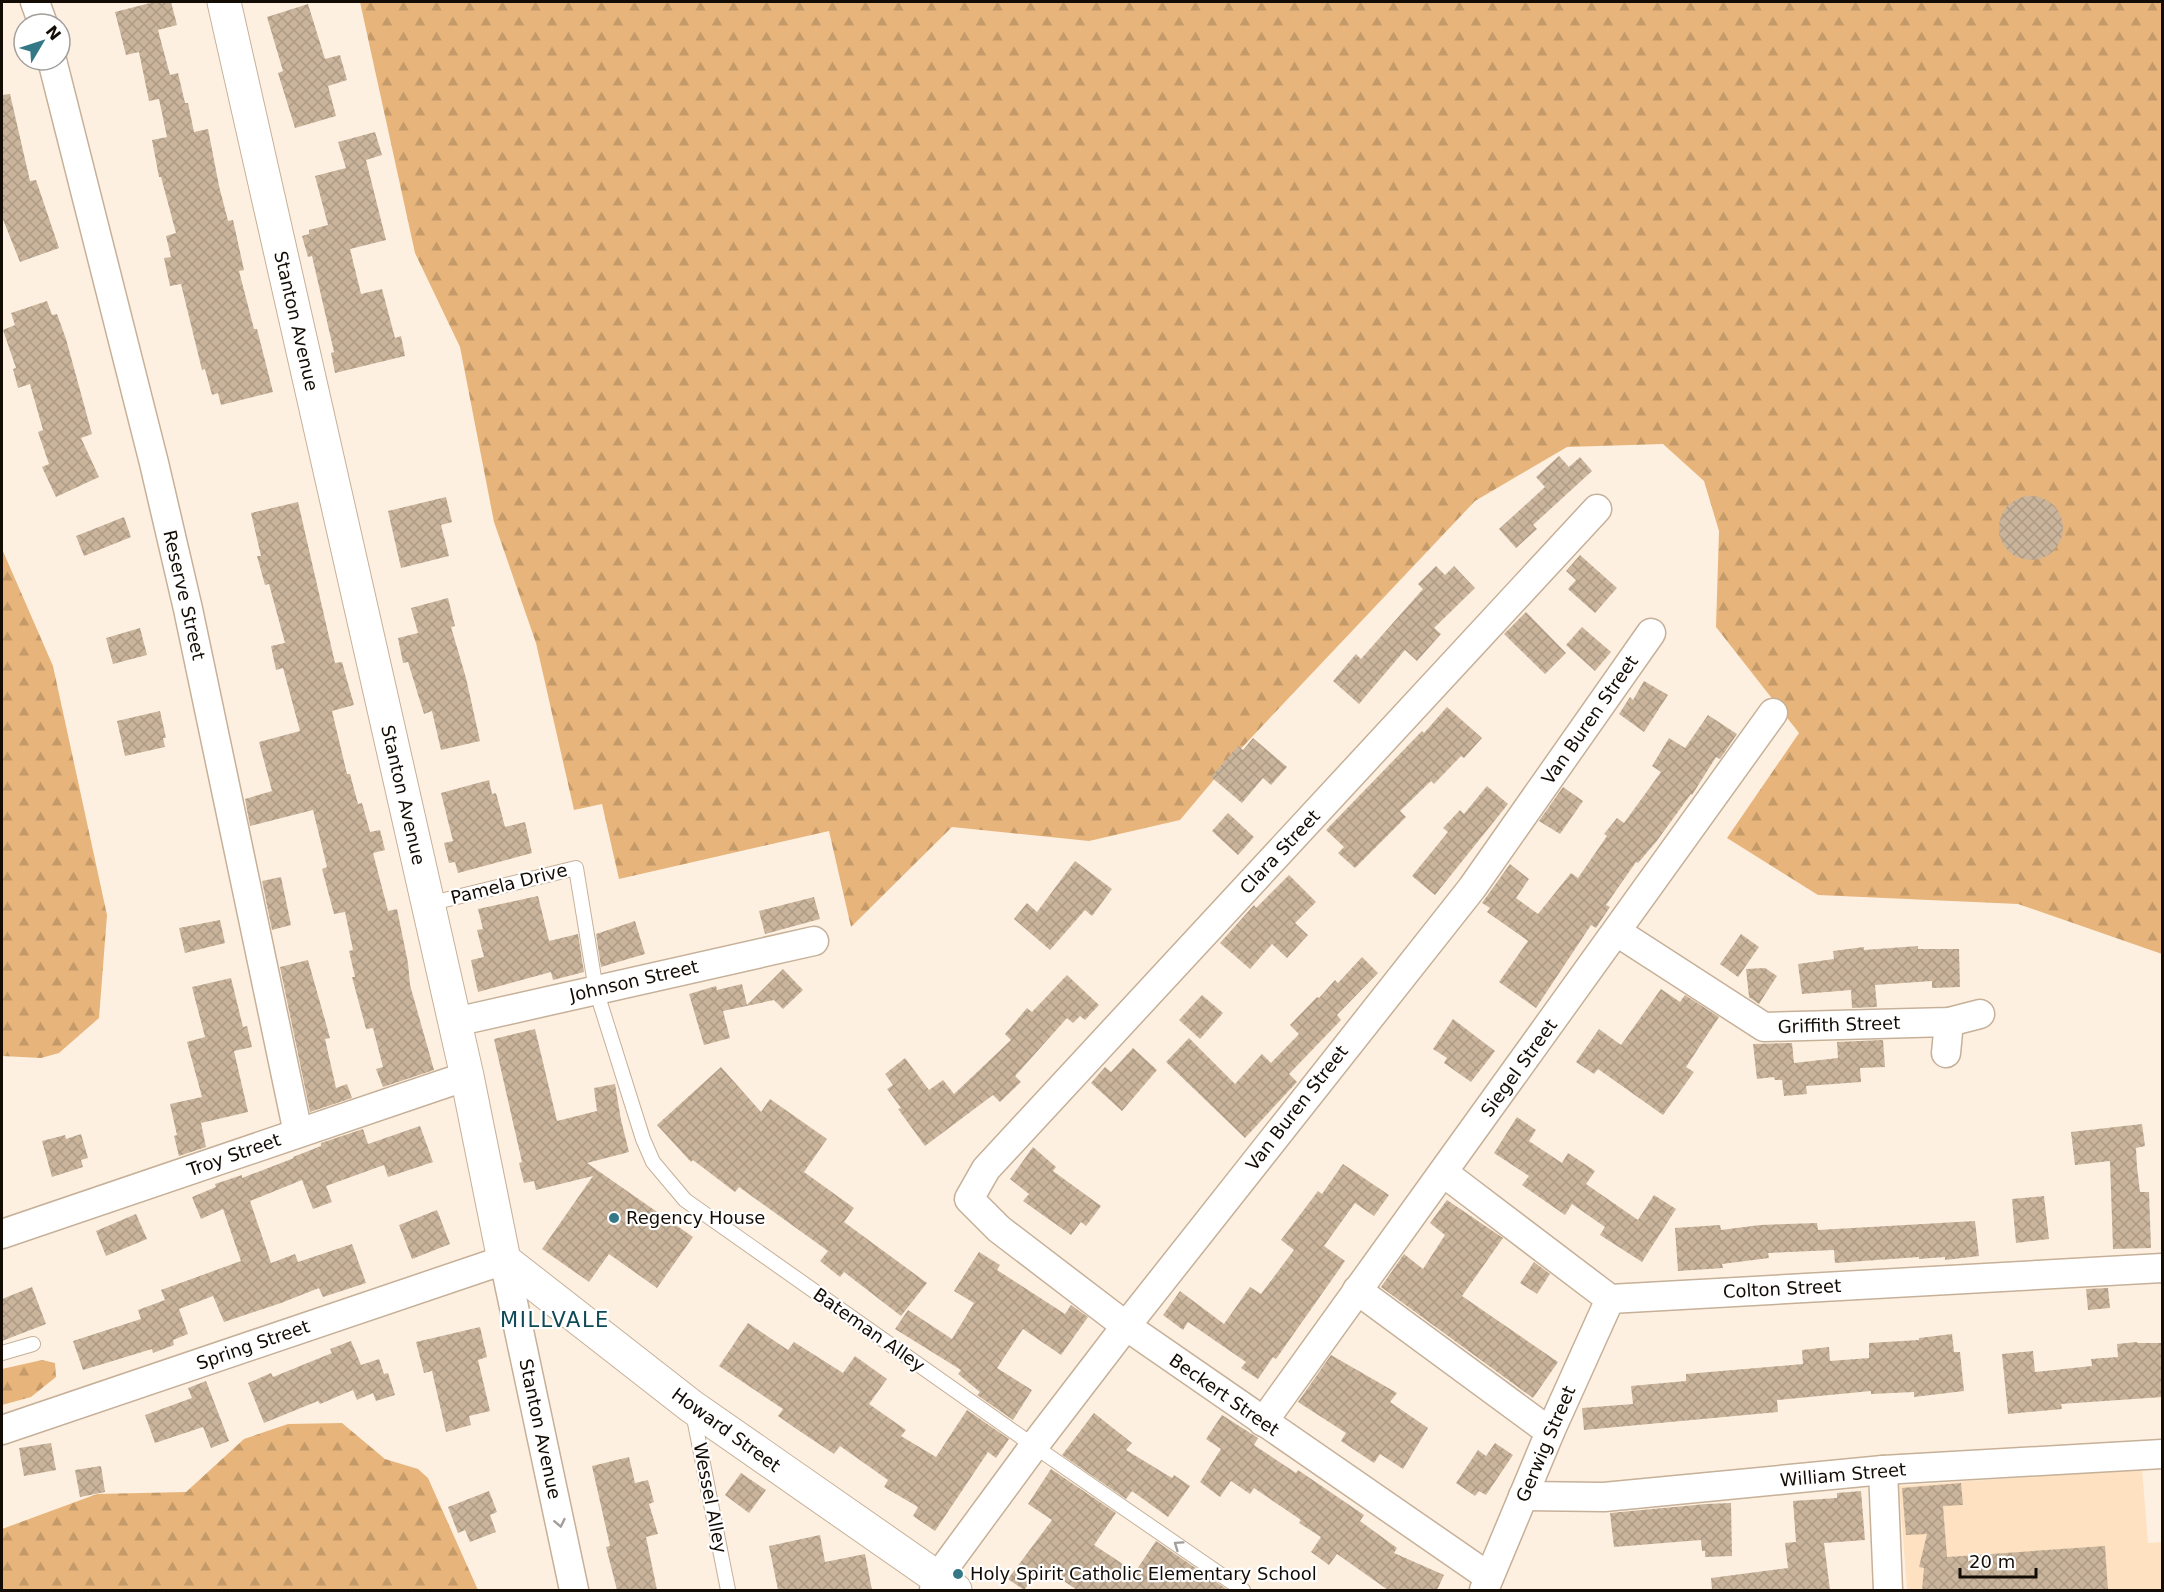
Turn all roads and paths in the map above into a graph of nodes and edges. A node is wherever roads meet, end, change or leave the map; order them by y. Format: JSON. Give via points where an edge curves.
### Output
{"nodes":[{"id":1,"x":224,"y":2,"type":"edge"},
{"id":2,"x":55,"y":72,"type":"edge"},
{"id":3,"x":1597,"y":509,"type":"dead end"},
{"id":4,"x":1651,"y":633,"type":"dead end"},
{"id":5,"x":1773,"y":713,"type":"dead end"},
{"id":6,"x":428,"y":904,"type":"junction"},
{"id":7,"x":1617,"y":932,"type":"junction"},
{"id":8,"x":814,"y":940,"type":"dead end"},
{"id":9,"x":596,"y":990,"type":"junction"},
{"id":10,"x":1980,"y":1014,"type":"dead end"},
{"id":11,"x":455,"y":1022,"type":"junction"},
{"id":12,"x":1949,"y":1022,"type":"junction"},
{"id":13,"x":1946,"y":1053,"type":"dead end"},
{"id":14,"x":467,"y":1076,"type":"junction"},
{"id":15,"x":297,"y":1133,"type":"junction"},
{"id":16,"x":1444,"y":1173,"type":"junction"},
{"id":17,"x":969,"y":1199,"type":"joint"},
{"id":18,"x":2,"y":1234,"type":"edge"},
{"id":19,"x":504,"y":1260,"type":"junction"},
{"id":20,"x":2163,"y":1268,"type":"edge"},
{"id":21,"x":1357,"y":1290,"type":"junction"},
{"id":22,"x":1610,"y":1299,"type":"junction"},
{"id":23,"x":1126,"y":1326,"type":"junction"},
{"id":24,"x":33,"y":1344,"type":"dead end"},
{"id":25,"x":2,"y":1353,"type":"edge"},
{"id":26,"x":691,"y":1406,"type":"junction"},
{"id":27,"x":1263,"y":1422,"type":"junction"},
{"id":28,"x":2,"y":1430,"type":"edge"},
{"id":29,"x":1550,"y":1432,"type":"junction"},
{"id":30,"x":1034,"y":1446,"type":"junction"},
{"id":31,"x":2163,"y":1454,"type":"edge"},
{"id":32,"x":1883,"y":1470,"type":"junction"},
{"id":33,"x":1523,"y":1496,"type":"junction"},
{"id":34,"x":1487,"y":1584,"type":"edge"},
{"id":35,"x":942,"y":1586,"type":"edge"},
{"id":36,"x":574,"y":1590,"type":"edge"},
{"id":37,"x":728,"y":1590,"type":"edge"},
{"id":38,"x":1243,"y":1590,"type":"edge"},
{"id":39,"x":1888,"y":1590,"type":"edge"}],
"edges":[{"from":1,"to":6,"type":"street","name":"Stanton Avenue"},
{"from":2,"to":15,"type":"street","name":"Reserve Street","via":[[183,587]]},
{"from":3,"to":17,"type":"street","name":"Clara Street","via":[[986,1169]]},
{"from":4,"to":23,"type":"street","name":"Van Buren Street","via":[[1472,888]]},
{"from":5,"to":7,"type":"street","name":"Siegel Street"},
{"from":6,"to":9,"type":"lane","name":"Pamela Drive","via":[[576,868]]},
{"from":6,"to":11,"type":"street","name":"Stanton Avenue"},
{"from":7,"to":12,"type":"street","name":"Griffith Street","via":[[1764,1027]]},
{"from":7,"to":16,"type":"street","name":"Siegel Street"},
{"from":8,"to":9,"type":"street","name":"Johnson Street"},
{"from":9,"to":11,"type":"street","name":"Johnson Street"},
{"from":9,"to":30,"type":"lane","name":"Bateman Alley","via":[[643,1139],[653,1162],[686,1200]]},
{"from":10,"to":12,"type":"street","name":"Griffith Street"},
{"from":11,"to":14,"type":"street","name":"Stanton Avenue"},
{"from":12,"to":13,"type":"street"},
{"from":14,"to":15,"type":"street","name":"Troy Street"},
{"from":14,"to":19,"type":"street","name":"Stanton Avenue"},
{"from":15,"to":18,"type":"street","name":"Troy Street"},
{"from":16,"to":21,"type":"street","name":"Siegel Street"},
{"from":16,"to":22,"type":"street"},
{"from":17,"to":23,"type":"street","name":"Beckert Street","via":[[999,1229]]},
{"from":19,"to":26,"type":"street","name":"Howard Street"},
{"from":19,"to":28,"type":"street","name":"Spring Street"},
{"from":19,"to":36,"type":"street","name":"Stanton Avenue","one_way":true},
{"from":20,"to":22,"type":"street","name":"Colton Street"},
{"from":21,"to":27,"type":"street","name":"Siegel Street"},
{"from":21,"to":29,"type":"street"},
{"from":22,"to":29,"type":"street","name":"Gerwig Street"},
{"from":23,"to":27,"type":"street","name":"Beckert Street"},
{"from":23,"to":30,"type":"street","name":"Van Buren Street"},
{"from":24,"to":25,"type":"lane"},
{"from":26,"to":35,"type":"street","name":"Howard Street"},
{"from":26,"to":37,"type":"lane","name":"Wessel Alley"},
{"from":27,"to":34,"type":"street","name":"Beckert Street"},
{"from":29,"to":33,"type":"street","name":"Gerwig Street"},
{"from":30,"to":35,"type":"street","name":"Van Buren Street"},
{"from":38,"to":30,"type":"lane","name":"Bateman Alley","one_way":true},
{"from":31,"to":32,"type":"street","name":"William Street"},
{"from":32,"to":33,"type":"street","name":"William Street","via":[[1604,1497]]},
{"from":32,"to":39,"type":"street"},
{"from":33,"to":34,"type":"street","name":"Gerwig Street"}]}
